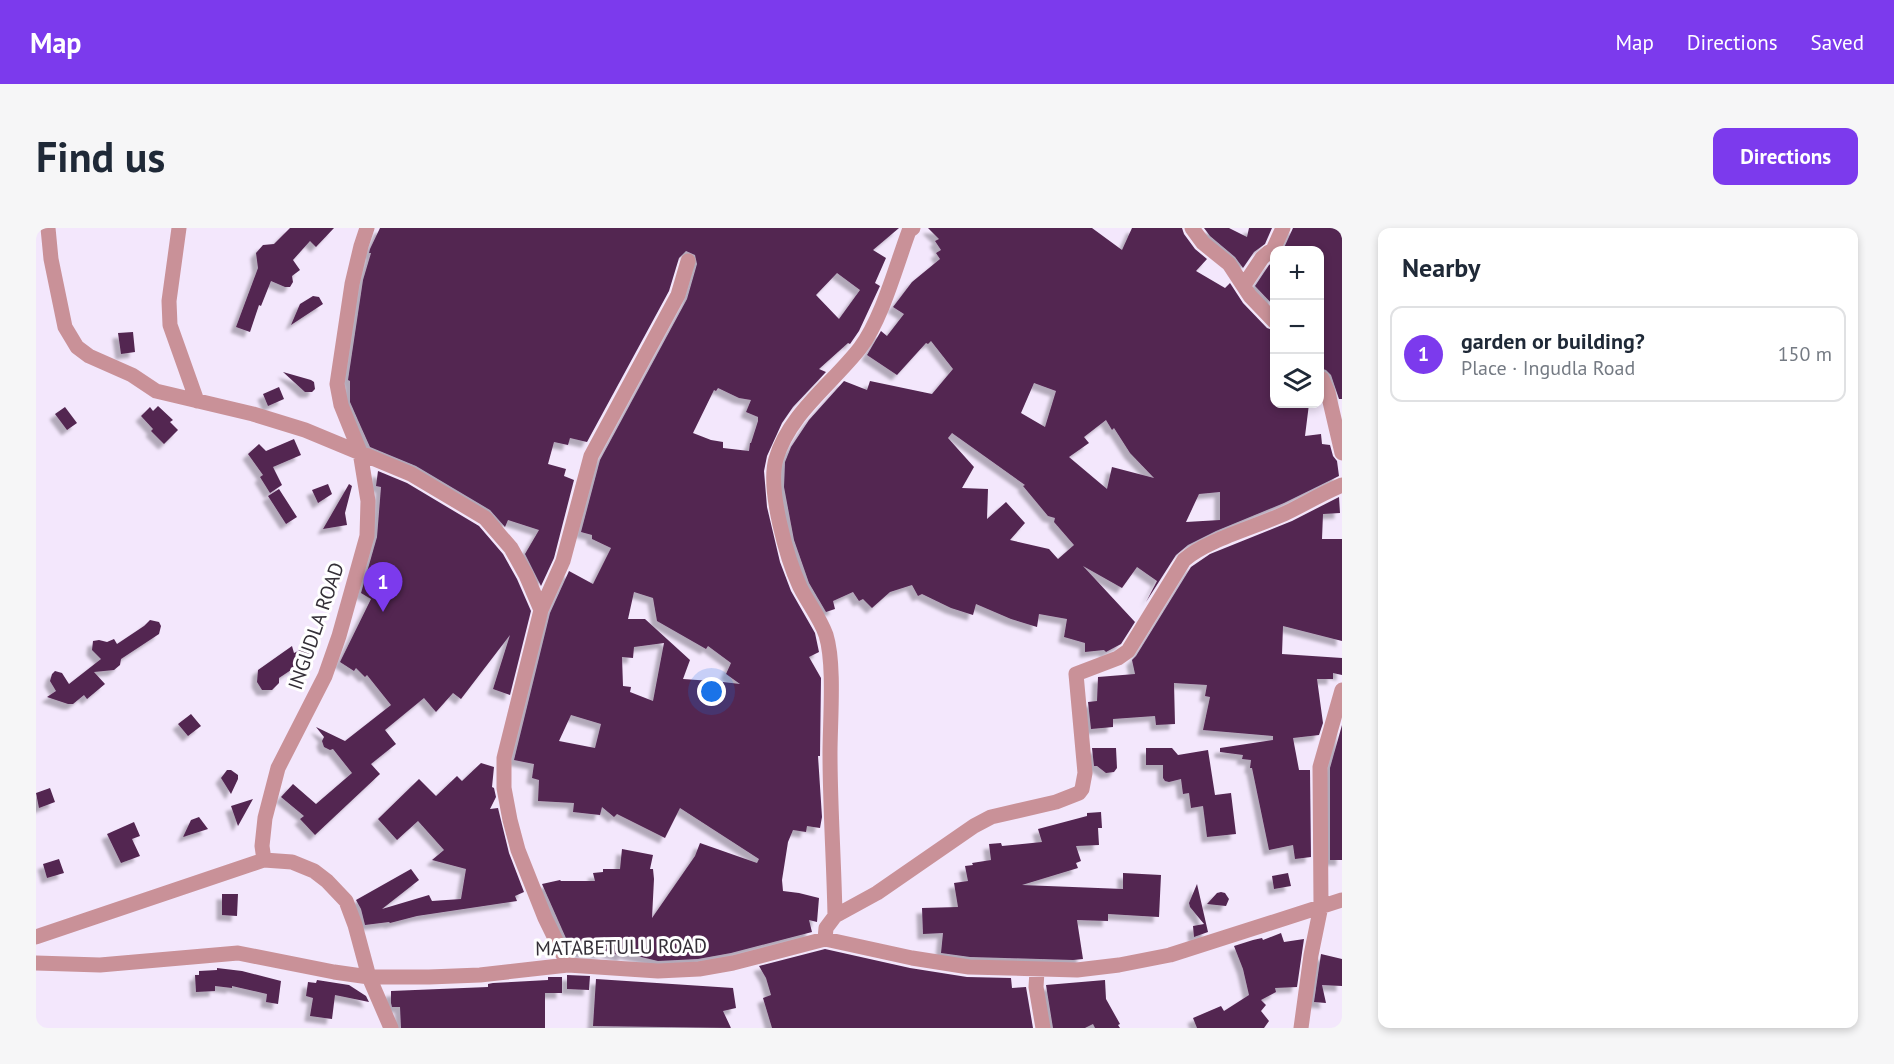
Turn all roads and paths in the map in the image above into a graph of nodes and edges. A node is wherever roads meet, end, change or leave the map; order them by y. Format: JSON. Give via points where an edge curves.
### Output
{"nodes":[{"id":1,"x":48,"y":228,"type":"edge"},
{"id":2,"x":179,"y":228,"type":"edge"},
{"id":3,"x":367,"y":228,"type":"edge"},
{"id":4,"x":913,"y":228,"type":"edge"},
{"id":5,"x":1192,"y":228,"type":"edge"},
{"id":6,"x":1283,"y":228,"type":"edge"},
{"id":7,"x":688,"y":261,"type":"dead end"},
{"id":8,"x":1244,"y":285,"type":"junction"},
{"id":9,"x":1270,"y":316,"type":"edge"},
{"id":10,"x":1324,"y":384,"type":"edge"},
{"id":11,"x":197,"y":401,"type":"junction"},
{"id":12,"x":360,"y":452,"type":"junction"},
{"id":13,"x":1342,"y":453,"type":"edge"},
{"id":14,"x":1342,"y":485,"type":"edge"},
{"id":15,"x":541,"y":610,"type":"junction"},
{"id":16,"x":1342,"y":690,"type":"edge"},
{"id":17,"x":264,"y":860,"type":"junction"},
{"id":18,"x":1342,"y":900,"type":"edge"},
{"id":19,"x":1321,"y":906,"type":"junction"},
{"id":20,"x":835,"y":916,"type":"junction"},
{"id":21,"x":36,"y":937,"type":"edge"},
{"id":22,"x":825,"y":939,"type":"junction"},
{"id":23,"x":36,"y":963,"type":"edge"},
{"id":24,"x":568,"y":965,"type":"junction"},
{"id":25,"x":1037,"y":970,"type":"junction"},
{"id":26,"x":369,"y":977,"type":"junction"},
{"id":27,"x":391,"y":1028,"type":"edge"},
{"id":28,"x":1043,"y":1028,"type":"edge"},
{"id":29,"x":1301,"y":1028,"type":"edge"}],
"edges":[{"from":1,"to":11,"type":"street","via":[[65,327],[77,347],[156,391]]},
{"from":2,"to":11,"type":"street","via":[[169,302],[170,325]]},
{"from":3,"to":12,"type":"street","name":"INGUDLA ROAD","via":[[352,284],[337,384],[340,405]]},
{"from":4,"to":20,"type":"street","via":[[861,347],[794,422],[774,467],[779,518],[790,561],[826,634],[830,654]]},
{"from":5,"to":8,"type":"street"},
{"from":6,"to":8,"type":"street","via":[[1272,252],[1262,258]]},
{"from":7,"to":15,"type":"street","via":[[678,295],[591,456],[563,561]]},
{"from":8,"to":9,"type":"street"},
{"from":10,"to":13,"type":"street"},
{"from":11,"to":12,"type":"street","via":[[253,414]]},
{"from":12,"to":15,"type":"street","via":[[411,474],[485,518],[511,549]]},
{"from":12,"to":17,"type":"street","name":"INGUDLA ROAD","via":[[368,501],[364,552],[325,676],[278,768],[265,818]]},
{"from":14,"to":20,"type":"street","via":[[1197,549],[1184,560],[1128,651],[1076,674],[1085,773],[1079,793],[974,826],[878,893]]},
{"from":15,"to":24,"type":"street","via":[[504,758],[504,788],[518,850],[544,918]]},
{"from":16,"to":19,"type":"street","via":[[1320,767]]},
{"from":17,"to":21,"type":"street"},
{"from":17,"to":26,"type":"street","via":[[291,862],[314,871],[346,901]]},
{"from":18,"to":19,"type":"street","name":"MATABETULU ROAD"},
{"from":19,"to":25,"type":"street","name":"MATABETULU ROAD","via":[[1170,955],[1077,970]]},
{"from":19,"to":29,"type":"street"},
{"from":20,"to":22,"type":"street","via":[[826,928]]},
{"from":22,"to":24,"type":"street","name":"MATABETULU ROAD","via":[[699,969],[658,971]]},
{"from":22,"to":25,"type":"street","name":"MATABETULU ROAD","via":[[943,964]]},
{"from":23,"to":26,"type":"street","name":"MATABETULU ROAD","via":[[100,965],[237,953]]},
{"from":24,"to":26,"type":"street","name":"MATABETULU ROAD","via":[[480,975]]},
{"from":25,"to":28,"type":"street"},
{"from":26,"to":27,"type":"street"}]}
